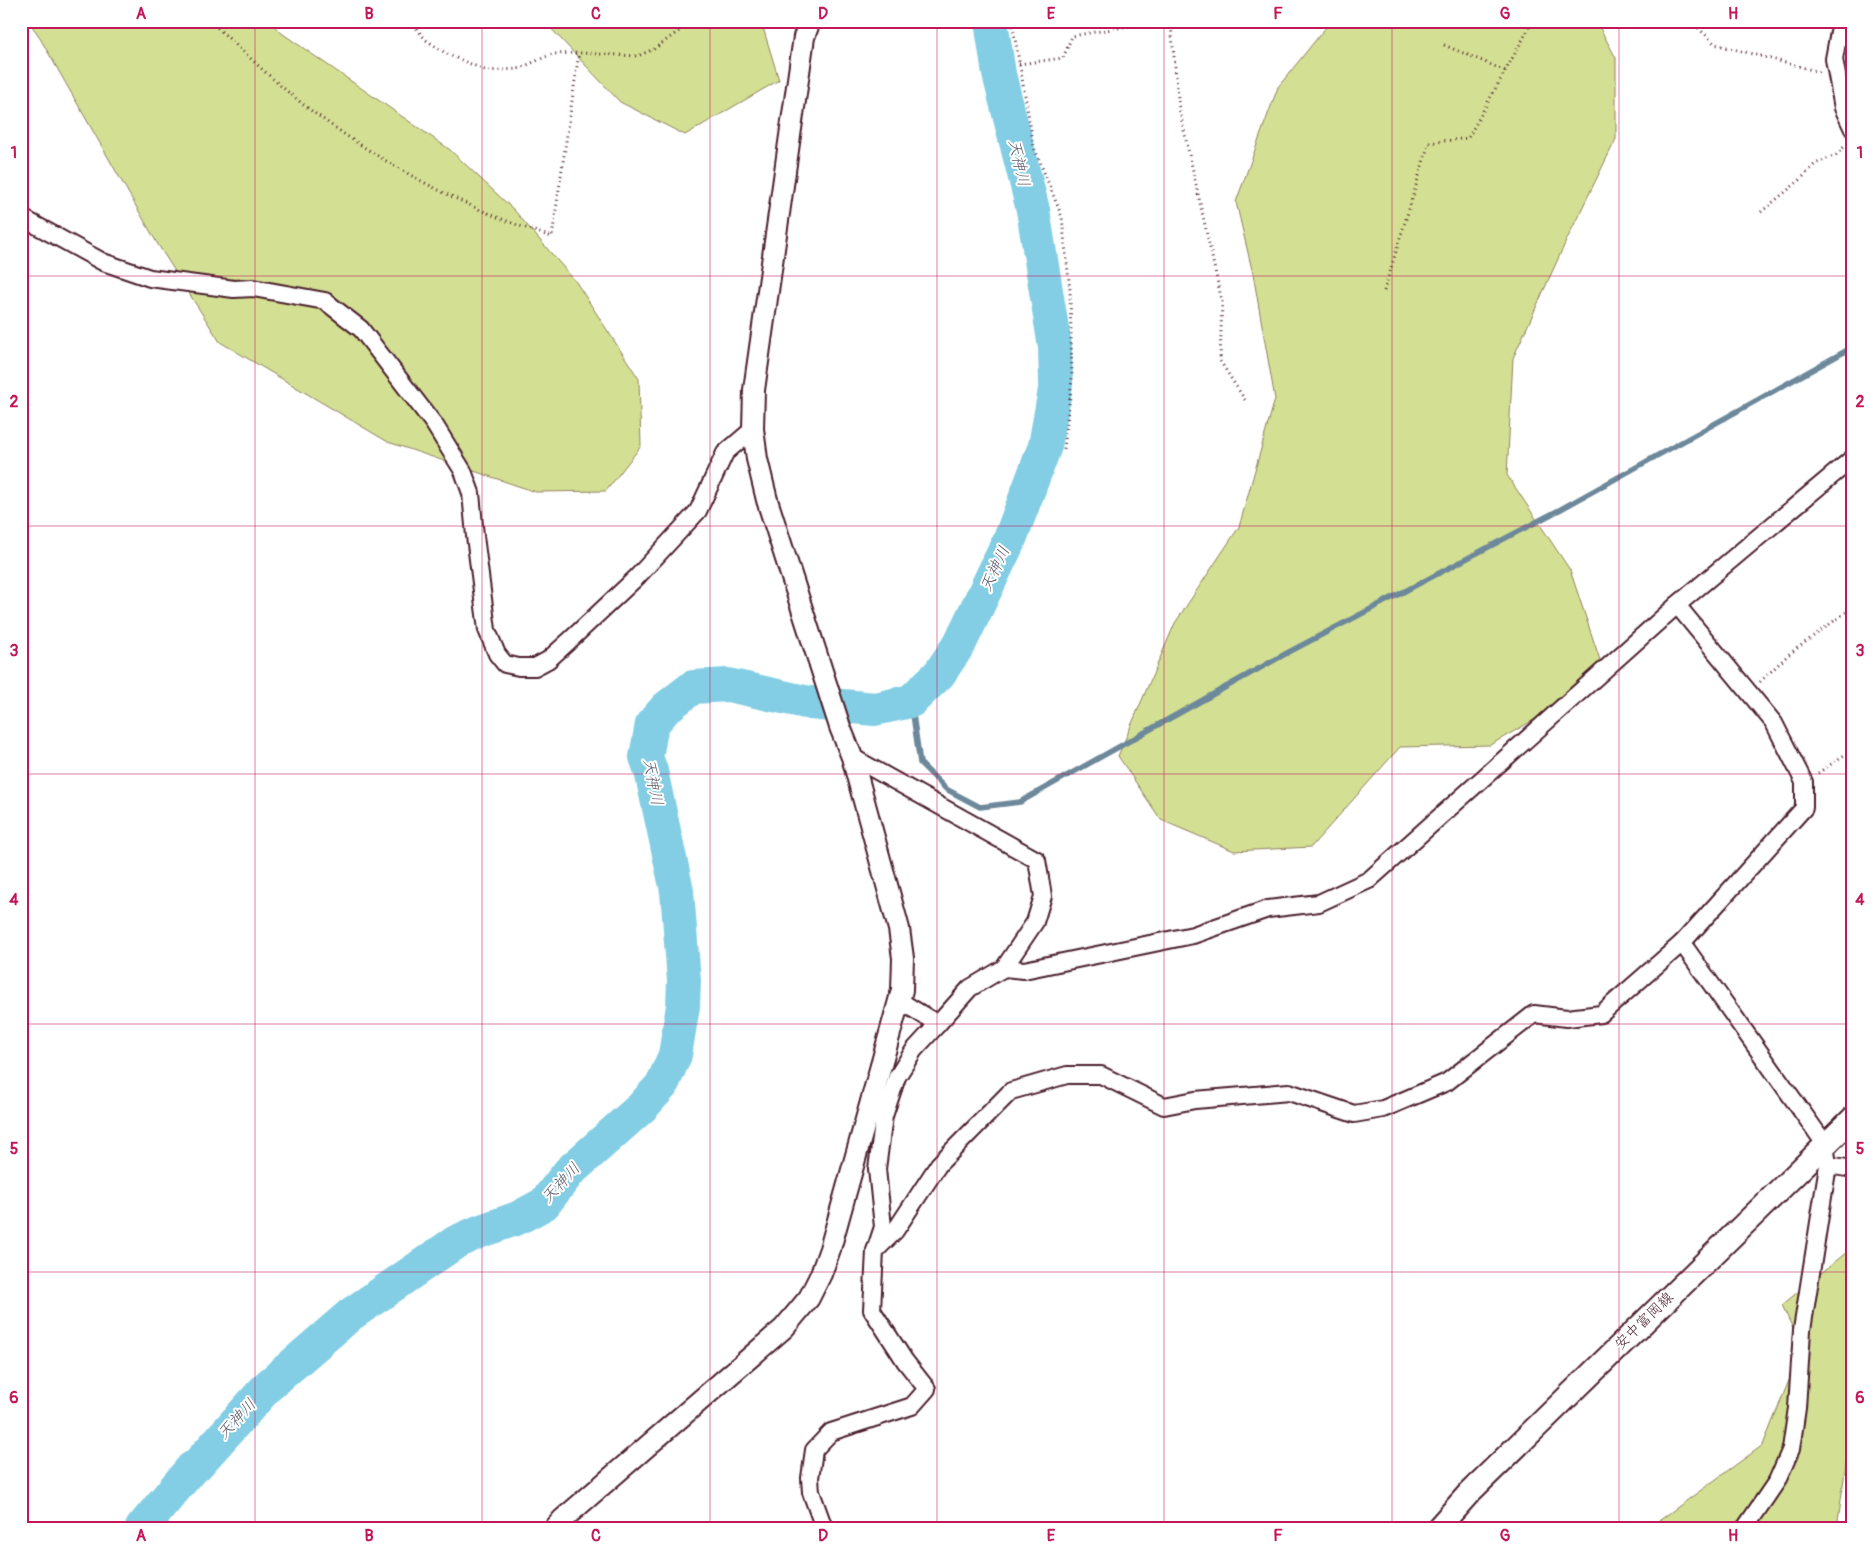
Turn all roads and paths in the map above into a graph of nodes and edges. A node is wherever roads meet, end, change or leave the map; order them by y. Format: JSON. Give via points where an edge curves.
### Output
{"nodes":[{"id":1,"x":210,"y":21,"type":"edge"},
{"id":2,"x":410,"y":21,"type":"edge"},
{"id":3,"x":693,"y":21,"type":"edge"},
{"id":4,"x":810,"y":21,"type":"edge"},
{"id":5,"x":1012,"y":21,"type":"edge"},
{"id":6,"x":1533,"y":21,"type":"edge"},
{"id":7,"x":1691,"y":21,"type":"edge"},
{"id":8,"x":1840,"y":21,"type":"edge"},
{"id":9,"x":1172,"y":23,"type":"edge"},
{"id":10,"x":1444,"y":45,"type":"dead end"},
{"id":11,"x":579,"y":53,"type":"junction"},
{"id":12,"x":1019,"y":64,"type":"junction"},
{"id":13,"x":1506,"y":71,"type":"junction"},
{"id":14,"x":1837,"y":77,"type":"junction"},
{"id":15,"x":1850,"y":136,"type":"edge"},
{"id":16,"x":1761,"y":212,"type":"dead end"},
{"id":17,"x":21,"y":217,"type":"edge"},
{"id":18,"x":1384,"y":290,"type":"dead end"},
{"id":19,"x":1245,"y":400,"type":"dead end"},
{"id":20,"x":753,"y":429,"type":"junction"},
{"id":21,"x":1064,"y":449,"type":"dead end"},
{"id":22,"x":1853,"y":458,"type":"edge"},
{"id":23,"x":1677,"y":606,"type":"junction"},
{"id":24,"x":1853,"y":607,"type":"edge"},
{"id":25,"x":1749,"y":693,"type":"junction"},
{"id":26,"x":1853,"y":749,"type":"edge"},
{"id":27,"x":852,"y":756,"type":"junction"},
{"id":28,"x":1804,"y":782,"type":"junction"},
{"id":29,"x":1682,"y":943,"type":"junction"},
{"id":30,"x":1004,"y":968,"type":"junction"},
{"id":31,"x":900,"y":1001,"type":"junction"},
{"id":32,"x":938,"y":1024,"type":"junction"},
{"id":33,"x":1853,"y":1118,"type":"edge"},
{"id":34,"x":1827,"y":1154,"type":"junction"},
{"id":35,"x":1853,"y":1169,"type":"edge"},
{"id":36,"x":875,"y":1251,"type":"junction"},
{"id":37,"x":555,"y":1528,"type":"edge"},
{"id":38,"x":824,"y":1528,"type":"edge"},
{"id":39,"x":1438,"y":1528,"type":"edge"},
{"id":40,"x":1745,"y":1528,"type":"edge"}],
"edges":[{"from":1,"to":11,"type":"path","via":[[268,76],[369,152],[446,193],[515,225],[552,237]]},
{"from":2,"to":11,"type":"path","via":[[426,40],[448,54],[487,71],[518,69],[552,54]]},
{"from":3,"to":11,"type":"path","via":[[654,49],[638,56]]},
{"from":4,"to":20,"type":"street","via":[[804,37],[758,361]]},
{"from":5,"to":12,"type":"path"},
{"from":6,"to":13,"type":"path"},
{"from":7,"to":14,"type":"path","via":[[1715,44]]},
{"from":8,"to":14,"type":"street","via":[[1834,59]]},
{"from":9,"to":12,"type":"path","via":[[1152,22],[1072,36],[1063,58]]},
{"from":9,"to":19,"type":"path","via":[[1179,108],[1222,302],[1220,361]]},
{"from":10,"to":13,"type":"path"},
{"from":12,"to":21,"type":"path","via":[[1034,147],[1062,217],[1070,290],[1072,379]]},
{"from":13,"to":18,"type":"path","via":[[1468,138],[1429,143]]},
{"from":14,"to":15,"type":"street"},
{"from":15,"to":16,"type":"path","via":[[1836,155],[1815,164]]},
{"from":17,"to":20,"type":"street","via":[[103,262],[150,278],[234,289],[254,288],[325,301],[361,329],[434,424],[464,471],[471,493],[487,630],[505,664],[535,667],[548,660],[637,577],[698,511],[725,453]]},
{"from":20,"to":27,"type":"street","via":[[757,459],[783,554]]},
{"from":22,"to":23,"type":"street"},
{"from":23,"to":25,"type":"street"},
{"from":23,"to":30,"type":"street","via":[[1370,880],[1318,903],[1268,909],[1194,935],[1024,970]]},
{"from":24,"to":25,"type":"path","via":[[1788,655]]},
{"from":25,"to":28,"type":"street","via":[[1774,722]]},
{"from":26,"to":28,"type":"path"},
{"from":27,"to":30,"type":"street","via":[[1037,860],[1043,896],[1035,922]]},
{"from":27,"to":31,"type":"street","via":[[899,928],[903,958]]},
{"from":28,"to":29,"type":"street","via":[[1804,808]]},
{"from":29,"to":34,"type":"street"},
{"from":29,"to":36,"type":"street","via":[[1601,1014],[1567,1018],[1534,1014],[1447,1082],[1383,1109],[1354,1114],[1289,1092],[1195,1100],[1164,1106],[1101,1075],[1067,1075],[1011,1090],[939,1164],[895,1231]]},
{"from":30,"to":32,"type":"street","via":[[970,988]]},
{"from":31,"to":32,"type":"street"},
{"from":31,"to":37,"type":"street","via":[[830,1249],[808,1298],[784,1328]]},
{"from":32,"to":36,"type":"street","via":[[914,1050],[898,1077],[884,1116],[877,1169],[883,1227]]},
{"from":33,"to":34,"type":"main road","name":"安中富岡線"},
{"from":34,"to":35,"type":"street"},
{"from":34,"to":39,"type":"main road","name":"安中富岡線","via":[[1470,1492]]},
{"from":34,"to":40,"type":"street","via":[[1802,1330],[1791,1449],[1777,1481]]},
{"from":36,"to":38,"type":"street","via":[[872,1310],[905,1362],[927,1389],[912,1406],[831,1432],[814,1450],[811,1492]]}]}
